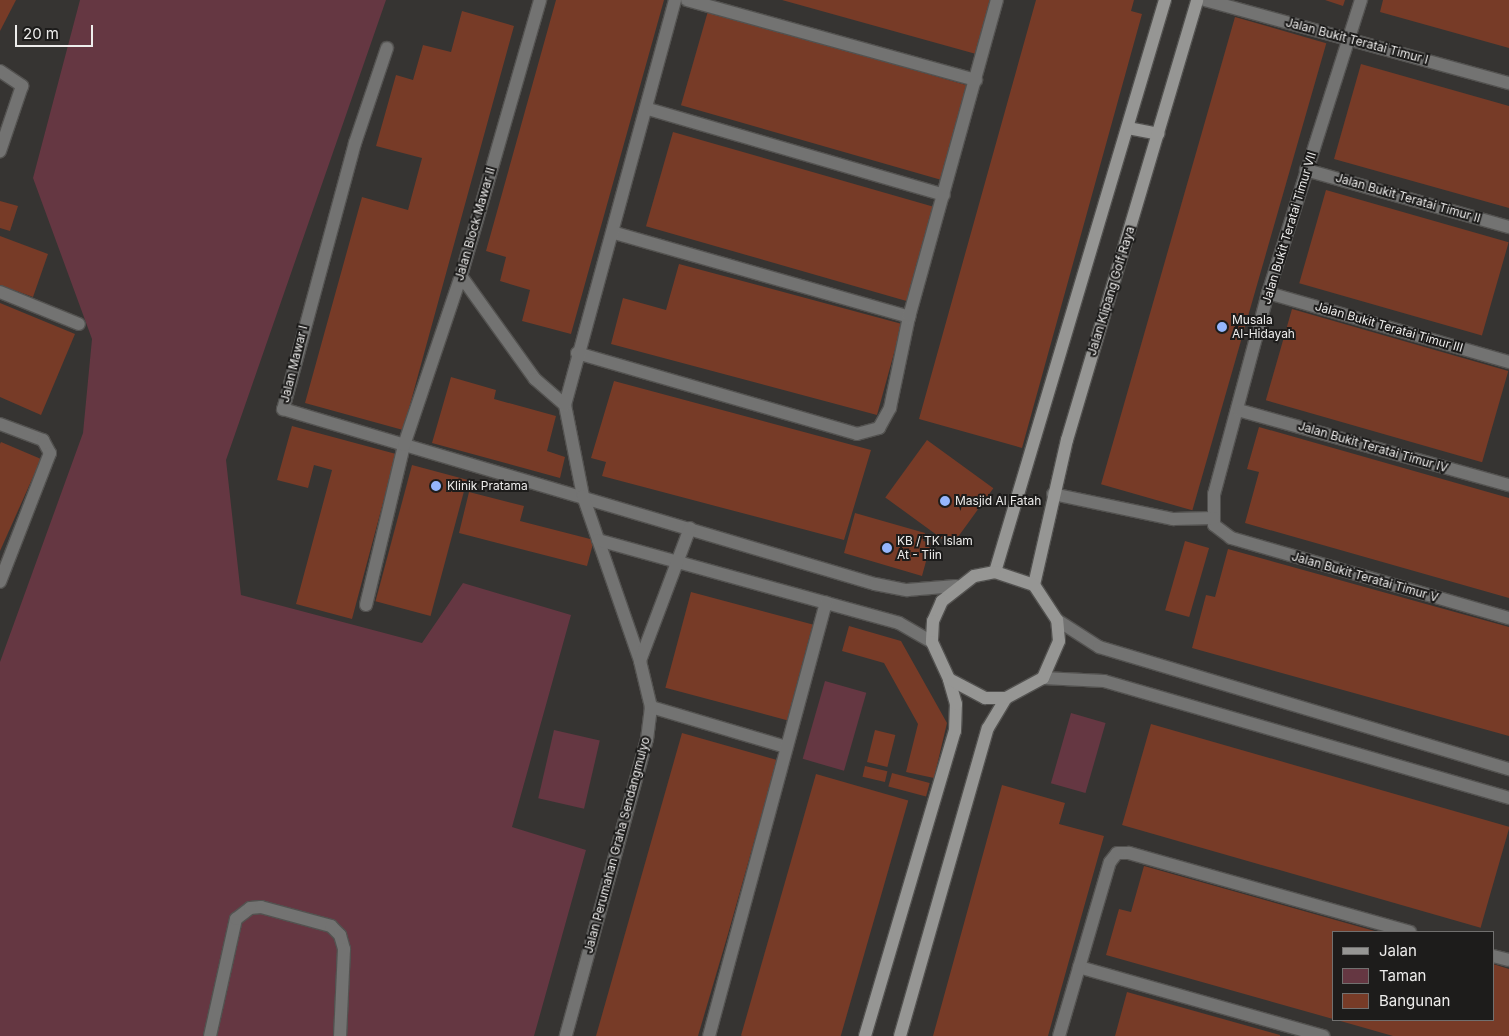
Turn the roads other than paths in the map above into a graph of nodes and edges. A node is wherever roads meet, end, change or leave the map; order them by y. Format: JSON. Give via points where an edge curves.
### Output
{"nodes":[{"id":1,"x":540,"y":0,"type":"edge"},
{"id":2,"x":675,"y":0,"type":"edge"},
{"id":3,"x":687,"y":0,"type":"edge"},
{"id":4,"x":996,"y":0,"type":"edge"},
{"id":5,"x":1165,"y":0,"type":"edge"},
{"id":6,"x":1197,"y":0,"type":"edge"},
{"id":7,"x":1205,"y":0,"type":"edge"},
{"id":8,"x":1360,"y":0,"type":"edge"},
{"id":9,"x":1348,"y":39,"type":"junction"},
{"id":10,"x":387,"y":48,"type":"dead end"},
{"id":11,"x":0,"y":72,"type":"edge"},
{"id":12,"x":976,"y":80,"type":"junction"},
{"id":13,"x":1509,"y":83,"type":"edge"},
{"id":14,"x":648,"y":109,"type":"junction"},
{"id":15,"x":1128,"y":128,"type":"junction"},
{"id":16,"x":1158,"y":134,"type":"junction"},
{"id":17,"x":0,"y":151,"type":"edge"},
{"id":18,"x":1306,"y":170,"type":"junction"},
{"id":19,"x":944,"y":195,"type":"junction"},
{"id":20,"x":1509,"y":227,"type":"edge"},
{"id":21,"x":615,"y":233,"type":"junction"},
{"id":22,"x":461,"y":276,"type":"junction"},
{"id":23,"x":0,"y":292,"type":"edge"},
{"id":24,"x":1268,"y":293,"type":"junction"},
{"id":25,"x":909,"y":317,"type":"junction"},
{"id":26,"x":79,"y":324,"type":"dead end"},
{"id":27,"x":577,"y":353,"type":"junction"},
{"id":28,"x":1509,"y":362,"type":"edge"},
{"id":29,"x":565,"y":405,"type":"junction"},
{"id":30,"x":1238,"y":410,"type":"junction"},
{"id":31,"x":0,"y":424,"type":"edge"},
{"id":32,"x":404,"y":445,"type":"junction"},
{"id":33,"x":1509,"y":486,"type":"edge"},
{"id":34,"x":1053,"y":494,"type":"junction"},
{"id":35,"x":583,"y":496,"type":"junction"},
{"id":36,"x":1214,"y":518,"type":"junction"},
{"id":37,"x":690,"y":528,"type":"junction"},
{"id":38,"x":1221,"y":534,"type":"joint"},
{"id":39,"x":598,"y":540,"type":"junction"},
{"id":40,"x":678,"y":562,"type":"junction"},
{"id":41,"x":995,"y":572,"type":"junction"},
{"id":42,"x":0,"y":582,"type":"edge"},
{"id":43,"x":1034,"y":585,"type":"junction"},
{"id":44,"x":956,"y":586,"type":"junction"},
{"id":45,"x":826,"y":603,"type":"junction"},
{"id":46,"x":366,"y":605,"type":"dead end"},
{"id":47,"x":1509,"y":618,"type":"edge"},
{"id":48,"x":1057,"y":620,"type":"junction"},
{"id":49,"x":932,"y":642,"type":"junction"},
{"id":50,"x":640,"y":661,"type":"junction"},
{"id":51,"x":1043,"y":678,"type":"junction"},
{"id":52,"x":949,"y":679,"type":"junction"},
{"id":53,"x":1006,"y":698,"type":"junction"},
{"id":54,"x":651,"y":707,"type":"junction"},
{"id":55,"x":786,"y":748,"type":"junction"},
{"id":56,"x":1509,"y":769,"type":"edge"},
{"id":57,"x":1509,"y":798,"type":"edge"},
{"id":58,"x":1406,"y":931,"type":"edge"},
{"id":59,"x":1494,"y":956,"type":"edge"},
{"id":60,"x":1509,"y":960,"type":"edge"},
{"id":61,"x":1079,"y":967,"type":"junction"},
{"id":62,"x":210,"y":1036,"type":"edge"},
{"id":63,"x":340,"y":1036,"type":"edge"},
{"id":64,"x":566,"y":1036,"type":"edge"},
{"id":65,"x":709,"y":1036,"type":"edge"},
{"id":66,"x":865,"y":1036,"type":"edge"},
{"id":67,"x":900,"y":1036,"type":"edge"},
{"id":68,"x":1058,"y":1036,"type":"edge"},
{"id":69,"x":1323,"y":1036,"type":"edge"}],
"edges":[{"from":1,"to":22,"type":"street","name":"Jalan Block Mawar II"},
{"from":2,"to":14,"type":"street"},
{"from":3,"to":12,"type":"street"},
{"from":4,"to":12,"type":"street"},
{"from":5,"to":15,"type":"main road"},
{"from":6,"to":16,"type":"main road","name":"Jalan Klipang Golf Raya"},
{"from":7,"to":9,"type":"street","name":"Jalan Bukit Teratai Timur I"},
{"from":8,"to":9,"type":"street","name":"Jalan Bukit Teratai Timur VII"},
{"from":9,"to":13,"type":"street","name":"Jalan Bukit Teratai Timur I"},
{"from":9,"to":18,"type":"street","name":"Jalan Bukit Teratai Timur VII"},
{"from":10,"to":32,"type":"street","name":"Jalan Mawar I","via":[[352,152],[283,409]]},
{"from":11,"to":17,"type":"street","via":[[22,86]]},
{"from":12,"to":19,"type":"street"},
{"from":14,"to":19,"type":"street"},
{"from":14,"to":21,"type":"street"},
{"from":15,"to":16,"type":"main road"},
{"from":15,"to":41,"type":"main road"},
{"from":16,"to":34,"type":"main road","name":"Jalan Klipang Golf Raya"},
{"from":18,"to":20,"type":"street","name":"Jalan Bukit Teratai Timur II"},
{"from":18,"to":24,"type":"street","name":"Jalan Bukit Teratai Timur VII"},
{"from":19,"to":25,"type":"street"},
{"from":21,"to":25,"type":"street"},
{"from":21,"to":27,"type":"street"},
{"from":22,"to":29,"type":"street","via":[[535,379]]},
{"from":22,"to":32,"type":"street","name":"Jalan Block Mawar II"},
{"from":23,"to":26,"type":"street"},
{"from":24,"to":28,"type":"street","name":"Jalan Bukit Teratai Timur III"},
{"from":24,"to":30,"type":"street","name":"Jalan Bukit Teratai Timur VII"},
{"from":25,"to":27,"type":"street","via":[[888,414],[879,428],[865,435]]},
{"from":27,"to":29,"type":"street"},
{"from":29,"to":35,"type":"street","name":"Jalan Perumahan Graha Sendangmulyo"},
{"from":30,"to":33,"type":"street","name":"Jalan Bukit Teratai Timur IV"},
{"from":30,"to":36,"type":"street","name":"Jalan Bukit Teratai Timur VII","via":[[1214,494]]},
{"from":31,"to":42,"type":"street","via":[[43,440],[50,448],[40,488]]},
{"from":32,"to":35,"type":"street","name":"Jalan Mawar I"},
{"from":32,"to":46,"type":"street","name":"Jalan Block Mawar II"},
{"from":34,"to":36,"type":"street","via":[[1181,520]]},
{"from":34,"to":43,"type":"main road","name":"Jalan Klipang Golf Raya"},
{"from":35,"to":37,"type":"street"},
{"from":35,"to":39,"type":"street","name":"Jalan Perumahan Graha Sendangmulyo"},
{"from":36,"to":38,"type":"street","name":"Jalan Bukit Teratai Timur VII"},
{"from":37,"to":40,"type":"street"},
{"from":37,"to":44,"type":"street","via":[[875,584],[908,590]]},
{"from":38,"to":47,"type":"street","name":"Jalan Bukit Teratai Timur V"},
{"from":39,"to":40,"type":"street"},
{"from":39,"to":50,"type":"street","name":"Jalan Perumahan Graha Sendangmulyo"},
{"from":40,"to":45,"type":"street"},
{"from":40,"to":50,"type":"street"},
{"from":41,"to":43,"type":"main road"},
{"from":41,"to":44,"type":"main road","via":[[974,576]]},
{"from":43,"to":48,"type":"main road"},
{"from":44,"to":49,"type":"main road","via":[[936,614]]},
{"from":45,"to":49,"type":"street","via":[[899,623]]},
{"from":45,"to":55,"type":"street"},
{"from":48,"to":51,"type":"main road","via":[[1059,641]]},
{"from":48,"to":56,"type":"street","via":[[1099,647]]},
{"from":49,"to":52,"type":"main road"},
{"from":50,"to":54,"type":"street","name":"Jalan Perumahan Graha Sendangmulyo"},
{"from":51,"to":53,"type":"main road"},
{"from":51,"to":57,"type":"street","via":[[1104,681]]},
{"from":52,"to":53,"type":"main road","via":[[986,698]]},
{"from":52,"to":66,"type":"main road","via":[[956,704],[955,731]]},
{"from":53,"to":67,"type":"main road","via":[[988,728]]},
{"from":54,"to":55,"type":"street"},
{"from":54,"to":64,"type":"street","name":"Jalan Perumahan Graha Sendangmulyo","via":[[647,739]]},
{"from":55,"to":65,"type":"street"},
{"from":58,"to":61,"type":"street","via":[[1123,852],[1110,862]]},
{"from":59,"to":60,"type":"street"},
{"from":61,"to":68,"type":"street"},
{"from":61,"to":69,"type":"street"},
{"from":62,"to":63,"type":"street","via":[[236,919],[250,908],[261,907],[331,926],[340,935],[344,948]]}]}
